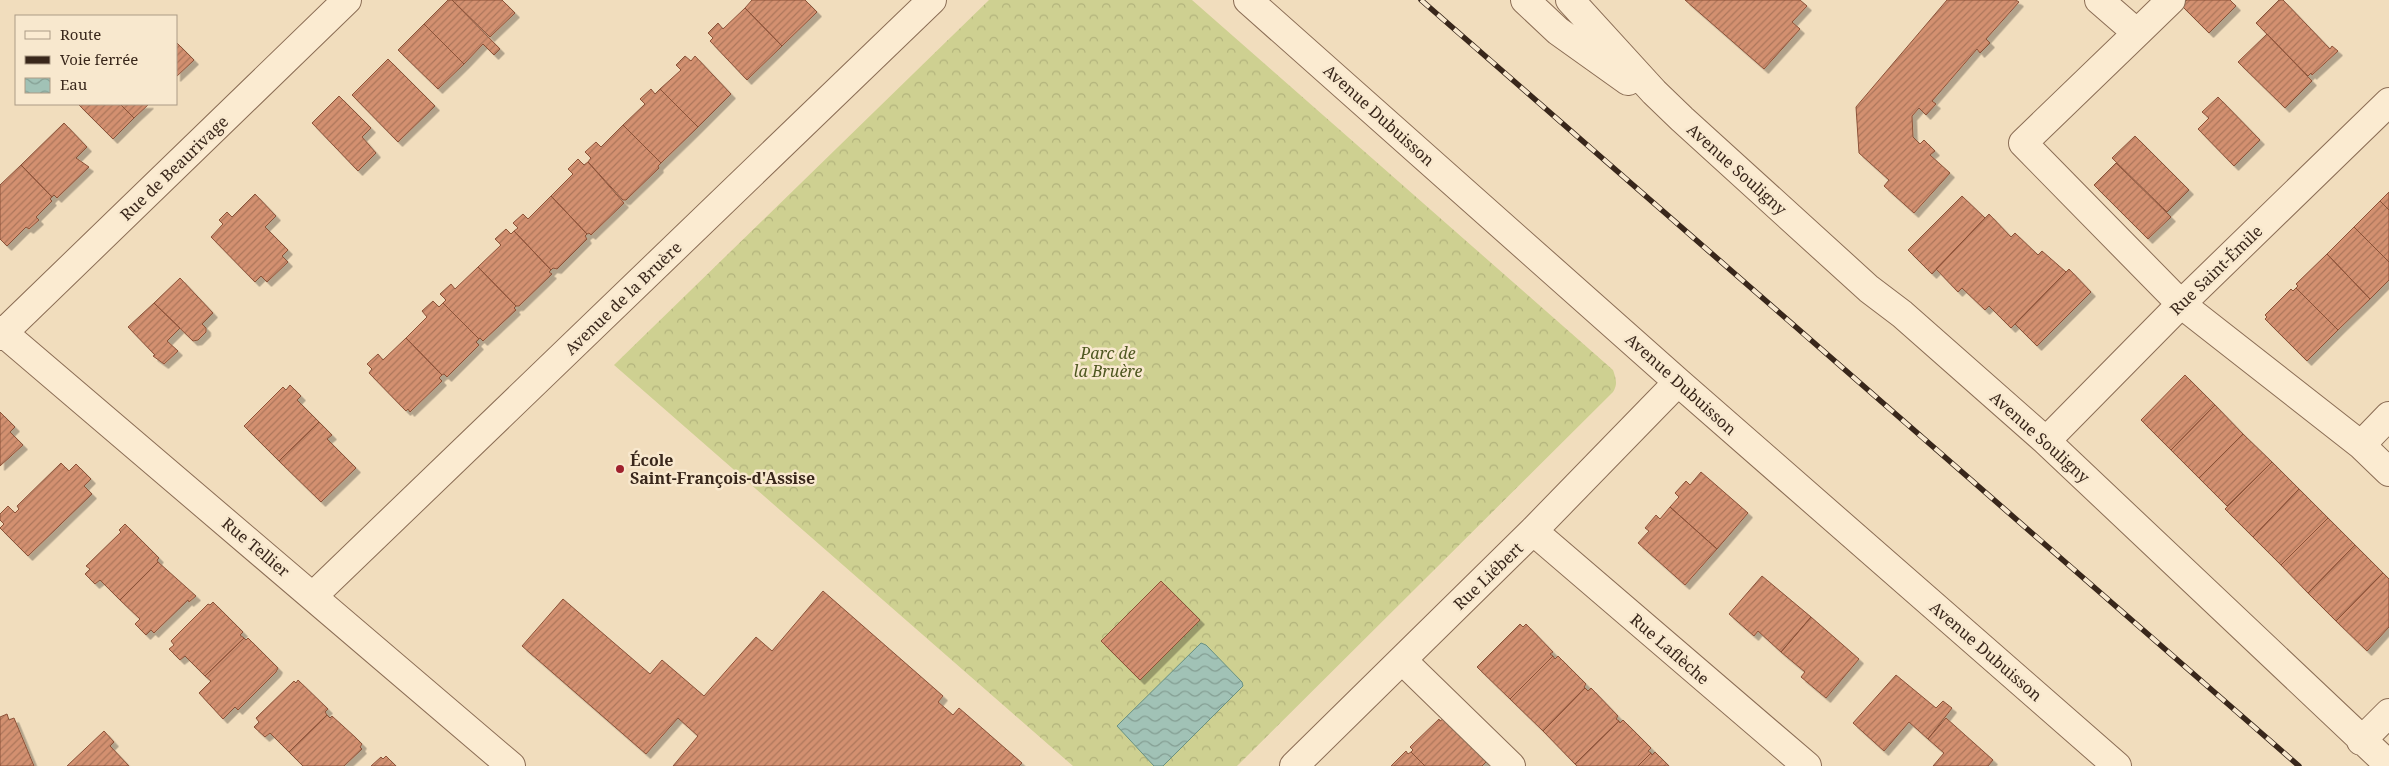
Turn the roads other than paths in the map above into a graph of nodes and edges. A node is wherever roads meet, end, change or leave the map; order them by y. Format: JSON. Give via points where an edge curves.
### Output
{"nodes":[{"id":1,"x":347,"y":0,"type":"edge"},
{"id":2,"x":932,"y":0,"type":"edge"},
{"id":3,"x":1248,"y":0,"type":"edge"},
{"id":4,"x":1525,"y":0,"type":"edge"},
{"id":5,"x":1570,"y":0,"type":"edge"},
{"id":6,"x":2099,"y":0,"type":"edge"},
{"id":7,"x":2171,"y":0,"type":"edge"},
{"id":8,"x":2137,"y":33,"type":"junction"},
{"id":9,"x":2389,"y":102,"type":"edge"},
{"id":10,"x":1682,"y":119,"type":"junction"},
{"id":11,"x":2181,"y":304,"type":"junction"},
{"id":12,"x":1,"y":333,"type":"edge"},
{"id":13,"x":1678,"y":382,"type":"junction"},
{"id":14,"x":2389,"y":416,"type":"edge"},
{"id":15,"x":2046,"y":441,"type":"junction"},
{"id":16,"x":2361,"y":445,"type":"junction"},
{"id":17,"x":2389,"y":472,"type":"edge"},
{"id":18,"x":1533,"y":531,"type":"junction"},
{"id":19,"x":313,"y":596,"type":"junction"},
{"id":20,"x":1402,"y":660,"type":"junction"},
{"id":21,"x":2389,"y":713,"type":"edge"},
{"id":22,"x":2361,"y":741,"type":"junction"},
{"id":23,"x":2389,"y":765,"type":"edge"},
{"id":24,"x":511,"y":766,"type":"edge"},
{"id":25,"x":1294,"y":766,"type":"edge"},
{"id":26,"x":1511,"y":766,"type":"edge"},
{"id":27,"x":1807,"y":766,"type":"edge"},
{"id":28,"x":2117,"y":766,"type":"edge"}],
"edges":[{"from":1,"to":12,"type":"street","name":"Rue de Beaurivage"},
{"from":2,"to":19,"type":"street","name":"Avenue de la Bruère"},
{"from":3,"to":13,"type":"street","name":"Avenue Dubuisson"},
{"from":4,"to":10,"type":"street","name":"Avenue Souligny","via":[[1558,30]]},
{"from":5,"to":10,"type":"street","name":"Avenue Souligny"},
{"from":6,"to":8,"type":"street"},
{"from":7,"to":8,"type":"street"},
{"from":8,"to":11,"type":"street","via":[[2023,143]]},
{"from":9,"to":11,"type":"street","name":"Rue Saint-Émile"},
{"from":10,"to":15,"type":"street","name":"Avenue Souligny","via":[[1869,288]]},
{"from":11,"to":15,"type":"street","name":"Rue Saint-Émile"},
{"from":11,"to":16,"type":"street"},
{"from":12,"to":19,"type":"street","name":"Rue Tellier"},
{"from":13,"to":18,"type":"street","name":"Rue Liébert"},
{"from":13,"to":28,"type":"street","name":"Avenue Dubuisson"},
{"from":14,"to":16,"type":"street"},
{"from":15,"to":22,"type":"street","name":"Avenue Souligny"},
{"from":16,"to":17,"type":"street"},
{"from":18,"to":20,"type":"street","name":"Rue Liébert"},
{"from":18,"to":27,"type":"street","name":"Rue Laflèche"},
{"from":19,"to":24,"type":"street","name":"Rue Tellier"},
{"from":20,"to":25,"type":"street","name":"Rue Liébert"},
{"from":20,"to":26,"type":"street"},
{"from":21,"to":22,"type":"street"},
{"from":22,"to":23,"type":"street","name":"Avenue Souligny"}]}
